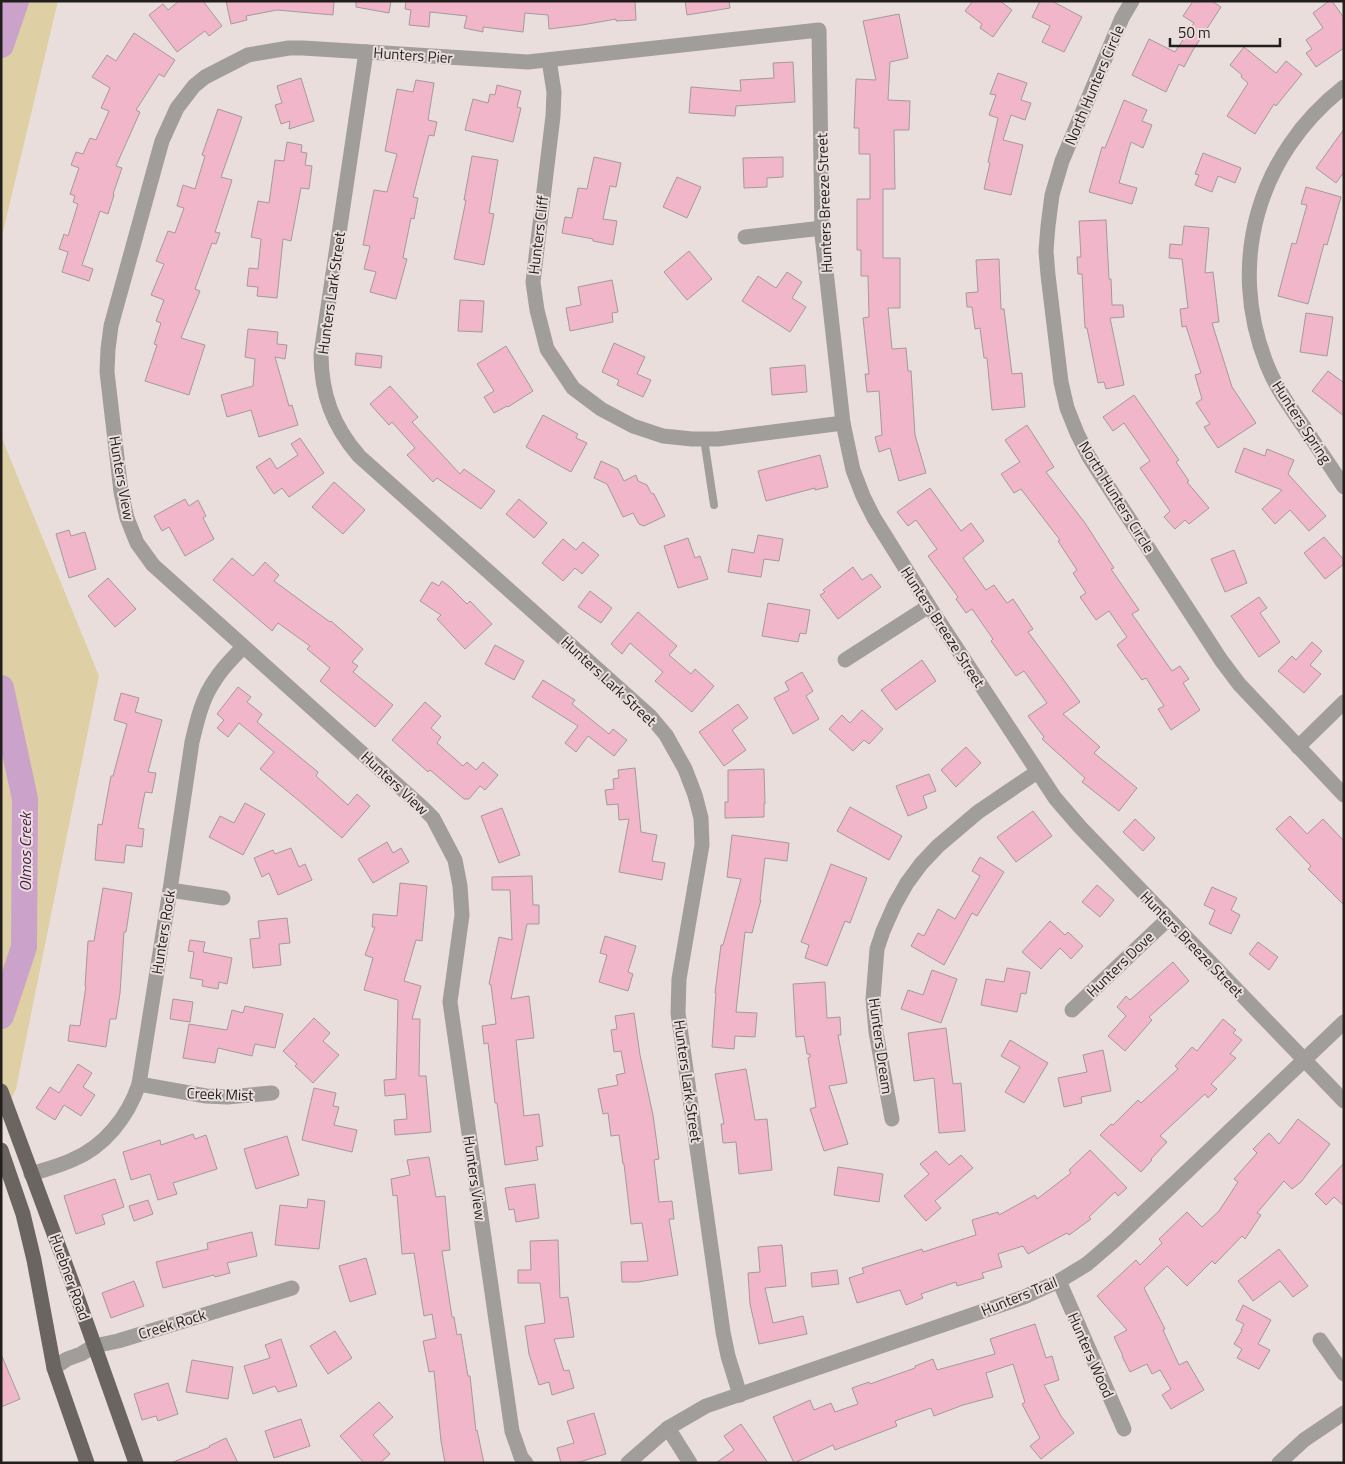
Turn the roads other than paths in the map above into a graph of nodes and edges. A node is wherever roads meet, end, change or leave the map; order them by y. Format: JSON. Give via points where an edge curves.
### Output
{"nodes":[{"id":1,"x":1128,"y":2,"type":"edge"},
{"id":2,"x":819,"y":30,"type":"joint"},
{"id":3,"x":366,"y":52,"type":"junction"},
{"id":4,"x":549,"y":60,"type":"junction"},
{"id":5,"x":1344,"y":87,"type":"edge"},
{"id":6,"x":822,"y":228,"type":"junction"},
{"id":7,"x":745,"y":237,"type":"dead end"},
{"id":8,"x":131,"y":252,"type":"joint"},
{"id":9,"x":843,"y":423,"type":"junction"},
{"id":10,"x":704,"y":439,"type":"junction"},
{"id":11,"x":1344,"y":487,"type":"edge"},
{"id":12,"x":714,"y":505,"type":"dead end"},
{"id":13,"x":929,"y":606,"type":"junction"},
{"id":14,"x":243,"y":647,"type":"junction"},
{"id":15,"x":845,"y":660,"type":"dead end"},
{"id":16,"x":1344,"y":702,"type":"edge"},
{"id":17,"x":1298,"y":747,"type":"junction"},
{"id":18,"x":1037,"y":772,"type":"junction"},
{"id":19,"x":1344,"y":795,"type":"edge"},
{"id":20,"x":170,"y":890,"type":"junction"},
{"id":21,"x":223,"y":898,"type":"dead end"},
{"id":22,"x":1168,"y":918,"type":"junction"},
{"id":23,"x":1072,"y":1010,"type":"dead end"},
{"id":24,"x":1344,"y":1022,"type":"edge"},
{"id":25,"x":1304,"y":1060,"type":"junction"},
{"id":26,"x":139,"y":1084,"type":"junction"},
{"id":27,"x":1,"y":1091,"type":"edge"},
{"id":28,"x":272,"y":1093,"type":"dead end"},
{"id":29,"x":1344,"y":1101,"type":"edge"},
{"id":30,"x":892,"y":1119,"type":"dead end"},
{"id":31,"x":1,"y":1150,"type":"edge"},
{"id":32,"x":31,"y":1174,"type":"junction"},
{"id":33,"x":1059,"y":1281,"type":"junction"},
{"id":34,"x":292,"y":1288,"type":"dead end"},
{"id":35,"x":1320,"y":1340,"type":"dead end"},
{"id":36,"x":94,"y":1346,"type":"junction"},
{"id":37,"x":54,"y":1368,"type":"junction"},
{"id":38,"x":1344,"y":1374,"type":"edge"},
{"id":39,"x":740,"y":1395,"type":"junction"},
{"id":40,"x":1344,"y":1413,"type":"edge"},
{"id":41,"x":668,"y":1428,"type":"junction"},
{"id":42,"x":1124,"y":1429,"type":"dead end"},
{"id":43,"x":87,"y":1463,"type":"edge"},
{"id":44,"x":136,"y":1463,"type":"edge"},
{"id":45,"x":526,"y":1463,"type":"edge"},
{"id":46,"x":628,"y":1463,"type":"edge"},
{"id":47,"x":690,"y":1463,"type":"edge"},
{"id":48,"x":1279,"y":1463,"type":"edge"}],
"edges":[{"from":1,"to":17,"type":"street","name":"North Hunters Circle","via":[[1062,161],[1052,195],[1046,251],[1061,382],[1067,408],[1094,465],[1221,660]]},
{"from":2,"to":4,"type":"street","name":"Hunters Pier"},
{"from":2,"to":6,"type":"street","name":"Hunters Breeze Street"},
{"from":3,"to":4,"type":"street","name":"Hunters Pier","via":[[528,62]]},
{"from":3,"to":8,"type":"street","name":"Hunters Pier","via":[[289,48],[248,55],[205,77],[176,108],[162,141]]},
{"from":3,"to":39,"type":"street","name":"Hunters Lark Street","via":[[321,354],[325,396],[335,422],[360,456],[650,716],[666,735],[685,768],[695,795],[702,845],[679,979],[678,1013],[723,1332]]},
{"from":4,"to":10,"type":"street","name":"Hunters Cliff","via":[[554,92],[553,116],[533,282],[547,349],[573,388],[601,409],[633,426],[663,436]]},
{"from":5,"to":11,"type":"street","name":"Hunters Spring","via":[[1329,98],[1296,134],[1270,177],[1254,224],[1249,273],[1253,322],[1268,367],[1282,395]]},
{"from":6,"to":7,"type":"street"},
{"from":6,"to":9,"type":"street","name":"Hunters Breeze Street"},
{"from":8,"to":14,"type":"street","name":"Hunters View","via":[[110,326],[107,365],[121,492],[127,518],[137,543],[153,565]]},
{"from":9,"to":10,"type":"street","name":"Hunters Cliff"},
{"from":9,"to":13,"type":"street","name":"Hunters Breeze Street","via":[[853,470],[863,496]]},
{"from":10,"to":12,"type":"lane"},
{"from":13,"to":15,"type":"street"},
{"from":13,"to":18,"type":"street","name":"Hunters Breeze Street"},
{"from":14,"to":20,"type":"street","name":"Hunters Rock","via":[[215,679],[196,722]]},
{"from":14,"to":45,"type":"street","name":"Hunters View","via":[[423,808],[455,860],[462,915],[450,1002],[512,1431]]},
{"from":16,"to":17,"type":"street"},
{"from":17,"to":19,"type":"street","name":"North Hunters Circle"},
{"from":18,"to":22,"type":"street","name":"Hunters Breeze Street","via":[[1054,798],[1080,827]]},
{"from":18,"to":30,"type":"street","name":"Hunters Dream","via":[[978,812],[938,846],[907,883],[883,931],[877,949],[873,999]]},
{"from":20,"to":21,"type":"street"},
{"from":20,"to":26,"type":"street","name":"Hunters Rock"},
{"from":22,"to":23,"type":"street","name":"Hunters Dove"},
{"from":22,"to":25,"type":"street","name":"Hunters Breeze Street"},
{"from":24,"to":25,"type":"street","name":"Hunters Trail"},
{"from":25,"to":29,"type":"street","name":"Hunters Breeze Street"},
{"from":25,"to":33,"type":"street","name":"Hunters Trail","via":[[1116,1239]]},
{"from":26,"to":28,"type":"street","name":"Creek Mist","via":[[206,1096]]},
{"from":26,"to":32,"type":"street","name":"Hunters Rock","via":[[122,1119],[95,1147],[73,1160]]},
{"from":27,"to":32,"type":"main road","name":"Huebner Road"},
{"from":31,"to":37,"type":"main road","name":"Huebner Road","via":[[23,1214]]},
{"from":32,"to":36,"type":"main road","name":"Huebner Road"},
{"from":33,"to":39,"type":"street","name":"Hunters Trail","via":[[1024,1297]]},
{"from":33,"to":42,"type":"street","name":"Hunters Wood"},
{"from":34,"to":36,"type":"street","name":"Creek Rock"},
{"from":35,"to":38,"type":"street"},
{"from":36,"to":37,"type":"street","name":"Creek Rock"},
{"from":36,"to":44,"type":"main road","name":"Huebner Road"},
{"from":37,"to":43,"type":"main road","name":"Huebner Road"},
{"from":39,"to":41,"type":"street","name":"Hunters Trail","via":[[706,1406]]},
{"from":40,"to":48,"type":"street","via":[[1304,1440]]},
{"from":41,"to":46,"type":"street","name":"Hunters Trail"},
{"from":41,"to":47,"type":"street"}]}
